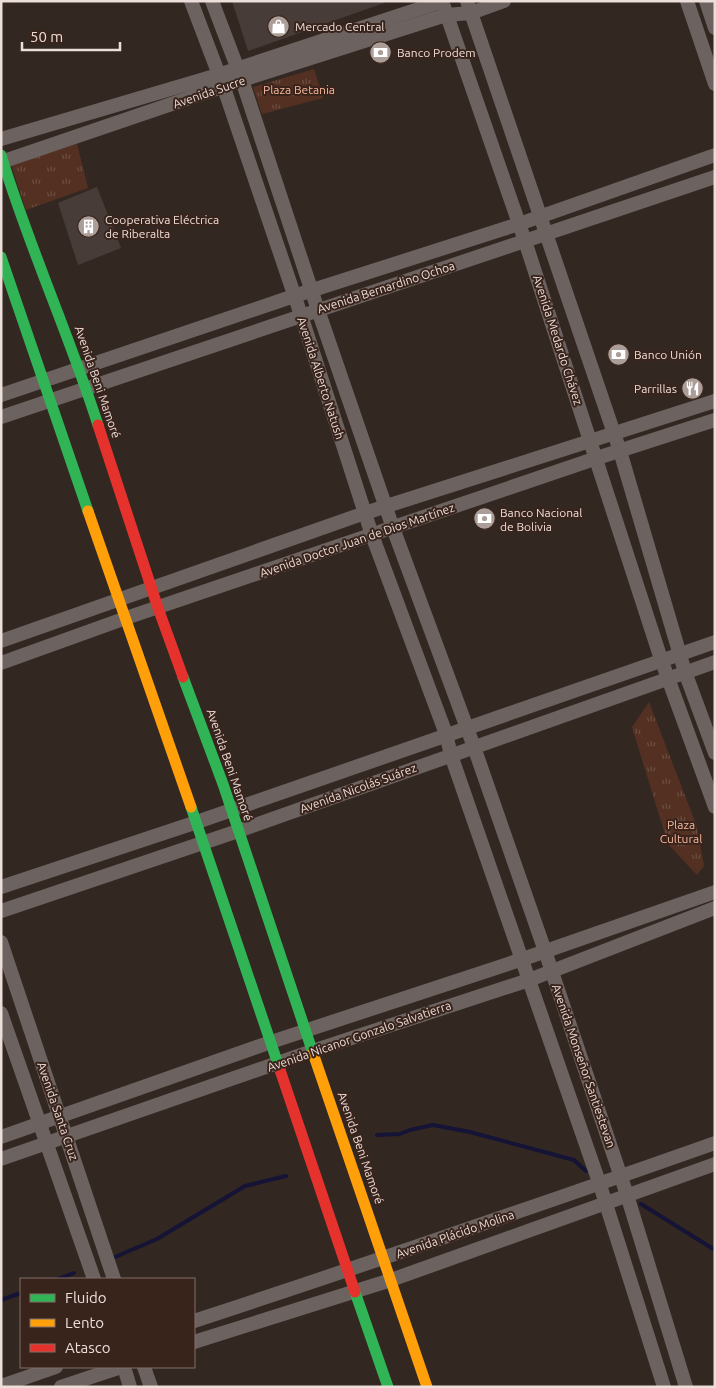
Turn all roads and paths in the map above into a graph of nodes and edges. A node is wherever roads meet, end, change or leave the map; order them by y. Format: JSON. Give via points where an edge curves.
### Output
{"nodes":[{"id":1,"x":190,"y":1,"type":"edge"},
{"id":2,"x":212,"y":1,"type":"edge"},
{"id":3,"x":504,"y":1,"type":"edge"},
{"id":4,"x":687,"y":1,"type":"edge"},
{"id":5,"x":706,"y":1,"type":"edge"},
{"id":6,"x":443,"y":5,"type":"edge"},
{"id":7,"x":469,"y":7,"type":"edge"},
{"id":8,"x":715,"y":28,"type":"edge"},
{"id":9,"x":240,"y":74,"type":"junction"},
{"id":10,"x":221,"y":81,"type":"junction"},
{"id":11,"x":715,"y":84,"type":"edge"},
{"id":12,"x":1,"y":139,"type":"edge"},
{"id":13,"x":715,"y":155,"type":"edge"},
{"id":14,"x":2,"y":160,"type":"edge"},
{"id":15,"x":715,"y":176,"type":"edge"},
{"id":16,"x":540,"y":217,"type":"junction"},
{"id":17,"x":519,"y":224,"type":"junction"},
{"id":18,"x":546,"y":234,"type":"junction"},
{"id":19,"x":525,"y":241,"type":"junction"},
{"id":20,"x":1,"y":257,"type":"edge"},
{"id":21,"x":312,"y":290,"type":"junction"},
{"id":22,"x":294,"y":296,"type":"junction"},
{"id":23,"x":318,"y":310,"type":"junction"},
{"id":24,"x":301,"y":315,"type":"junction"},
{"id":25,"x":80,"y":369,"type":"junction"},
{"id":26,"x":44,"y":381,"type":"junction"},
{"id":27,"x":87,"y":390,"type":"junction"},
{"id":28,"x":1,"y":395,"type":"edge"},
{"id":29,"x":51,"y":401,"type":"junction"},
{"id":30,"x":715,"y":401,"type":"edge"},
{"id":31,"x":1,"y":417,"type":"edge"},
{"id":32,"x":715,"y":420,"type":"edge"},
{"id":33,"x":614,"y":432,"type":"junction"},
{"id":34,"x":591,"y":440,"type":"junction"},
{"id":35,"x":620,"y":451,"type":"junction"},
{"id":36,"x":597,"y":458,"type":"junction"},
{"id":37,"x":386,"y":507,"type":"junction"},
{"id":38,"x":365,"y":513,"type":"junction"},
{"id":39,"x":393,"y":528,"type":"junction"},
{"id":40,"x":372,"y":535,"type":"junction"},
{"id":41,"x":152,"y":587,"type":"junction"},
{"id":42,"x":120,"y":600,"type":"junction"},
{"id":43,"x":158,"y":608,"type":"junction"},
{"id":44,"x":126,"y":618,"type":"junction"},
{"id":45,"x":1,"y":641,"type":"edge"},
{"id":46,"x":715,"y":642,"type":"edge"},
{"id":47,"x":680,"y":653,"type":"junction"},
{"id":48,"x":661,"y":659,"type":"junction"},
{"id":49,"x":715,"y":662,"type":"edge"},
{"id":50,"x":1,"y":663,"type":"edge"},
{"id":51,"x":685,"y":672,"type":"junction"},
{"id":52,"x":670,"y":679,"type":"junction"},
{"id":53,"x":467,"y":728,"type":"junction"},
{"id":54,"x":446,"y":734,"type":"junction"},
{"id":55,"x":474,"y":747,"type":"junction"},
{"id":56,"x":715,"y":753,"type":"edge"},
{"id":57,"x":451,"y":755,"type":"junction"},
{"id":58,"x":715,"y":807,"type":"edge"},
{"id":59,"x":231,"y":810,"type":"junction"},
{"id":60,"x":197,"y":822,"type":"junction"},
{"id":61,"x":238,"y":831,"type":"junction"},
{"id":62,"x":204,"y":842,"type":"junction"},
{"id":63,"x":1,"y":887,"type":"edge"},
{"id":64,"x":715,"y":892,"type":"edge"},
{"id":65,"x":715,"y":908,"type":"edge"},
{"id":66,"x":1,"y":911,"type":"edge"},
{"id":67,"x":1,"y":942,"type":"edge"},
{"id":68,"x":545,"y":951,"type":"junction"},
{"id":69,"x":522,"y":960,"type":"junction"},
{"id":70,"x":552,"y":971,"type":"junction"},
{"id":71,"x":529,"y":980,"type":"junction"},
{"id":72,"x":1,"y":1013,"type":"edge"},
{"id":73,"x":305,"y":1031,"type":"junction"},
{"id":74,"x":271,"y":1042,"type":"junction"},
{"id":75,"x":312,"y":1051,"type":"junction"},
{"id":76,"x":278,"y":1064,"type":"junction"},
{"id":77,"x":59,"y":1117,"type":"junction"},
{"id":78,"x":40,"y":1124,"type":"junction"},
{"id":79,"x":67,"y":1135,"type":"junction"},
{"id":80,"x":1,"y":1137,"type":"edge"},
{"id":81,"x":715,"y":1143,"type":"edge"},
{"id":82,"x":46,"y":1144,"type":"junction"},
{"id":83,"x":1,"y":1159,"type":"edge"},
{"id":84,"x":715,"y":1164,"type":"edge"},
{"id":85,"x":621,"y":1176,"type":"junction"},
{"id":86,"x":600,"y":1184,"type":"junction"},
{"id":87,"x":627,"y":1195,"type":"junction"},
{"id":88,"x":606,"y":1204,"type":"junction"},
{"id":89,"x":384,"y":1258,"type":"junction"},
{"id":90,"x":349,"y":1270,"type":"junction"},
{"id":91,"x":94,"y":1278,"type":"edge"},
{"id":92,"x":114,"y":1278,"type":"edge"},
{"id":93,"x":390,"y":1280,"type":"junction"},
{"id":94,"x":355,"y":1291,"type":"junction"},
{"id":95,"x":195,"y":1321,"type":"edge"},
{"id":96,"x":195,"y":1342,"type":"edge"},
{"id":97,"x":53,"y":1368,"type":"edge"},
{"id":98,"x":119,"y":1368,"type":"edge"},
{"id":99,"x":122,"y":1368,"type":"edge"},
{"id":100,"x":144,"y":1368,"type":"edge"},
{"id":101,"x":1,"y":1386,"type":"edge"},
{"id":102,"x":61,"y":1387,"type":"edge"},
{"id":103,"x":130,"y":1387,"type":"edge"},
{"id":104,"x":150,"y":1387,"type":"edge"},
{"id":105,"x":388,"y":1387,"type":"edge"},
{"id":106,"x":428,"y":1387,"type":"edge"},
{"id":107,"x":664,"y":1387,"type":"edge"},
{"id":108,"x":686,"y":1387,"type":"edge"}],
"edges":[{"from":1,"to":10,"type":"street","name":"Avenida Alberto Natush"},
{"from":2,"to":9,"type":"street","name":"Avenida Alberto Natush"},
{"from":3,"to":7,"type":"street","name":"Avenida Sucre"},
{"from":4,"to":11,"type":"street"},
{"from":5,"to":8,"type":"street"},
{"from":6,"to":7,"type":"street","name":"Avenida Sucre"},
{"from":6,"to":9,"type":"street","name":"Avenida Sucre"},
{"from":6,"to":17,"type":"street","name":"Avenida Medardo Chávez"},
{"from":7,"to":16,"type":"street","name":"Avenida Medardo Chávez"},
{"from":9,"to":10,"type":"street","name":"Avenida Sucre"},
{"from":9,"to":21,"type":"street","name":"Avenida Alberto Natush"},
{"from":10,"to":12,"type":"street","name":"Avenida Sucre"},
{"from":10,"to":14,"type":"street","name":"Avenida Sucre"},
{"from":10,"to":22,"type":"street","name":"Avenida Alberto Natush"},
{"from":13,"to":16,"type":"street","name":"Avenida Bernardino Ochoa"},
{"from":14,"to":25,"type":"street","name":"Avenida Beni Mamoré"},
{"from":15,"to":18,"type":"street","name":"Avenida Bernardino Ochoa"},
{"from":16,"to":17,"type":"street","name":"Avenida Bernardino Ochoa"},
{"from":16,"to":18,"type":"street","name":"Avenida Medardo Chávez"},
{"from":17,"to":19,"type":"street","name":"Avenida Medardo Chávez"},
{"from":17,"to":21,"type":"street","name":"Avenida Bernardino Ochoa"},
{"from":18,"to":19,"type":"street","name":"Avenida Bernardino Ochoa"},
{"from":18,"to":33,"type":"street","name":"Avenida Medardo Chávez"},
{"from":19,"to":23,"type":"street","name":"Avenida Bernardino Ochoa"},
{"from":19,"to":34,"type":"street","name":"Avenida Medardo Chávez"},
{"from":20,"to":26,"type":"street"},
{"from":21,"to":22,"type":"street","name":"Avenida Bernardino Ochoa"},
{"from":21,"to":23,"type":"street","name":"Avenida Alberto Natush"},
{"from":22,"to":24,"type":"street","name":"Avenida Alberto Natush"},
{"from":22,"to":25,"type":"street","name":"Avenida Bernardino Ochoa"},
{"from":23,"to":24,"type":"street","name":"Avenida Bernardino Ochoa"},
{"from":23,"to":37,"type":"street","name":"Avenida Alberto Natush"},
{"from":24,"to":27,"type":"street","name":"Avenida Bernardino Ochoa"},
{"from":24,"to":38,"type":"street","name":"Avenida Alberto Natush"},
{"from":25,"to":26,"type":"street","name":"Avenida Bernardino Ochoa"},
{"from":25,"to":27,"type":"street","name":"Avenida Beni Mamoré"},
{"from":26,"to":28,"type":"street","name":"Avenida Bernardino Ochoa"},
{"from":26,"to":29,"type":"street"},
{"from":27,"to":29,"type":"street","name":"Avenida Bernardino Ochoa"},
{"from":27,"to":41,"type":"street","name":"Avenida Beni Mamoré"},
{"from":29,"to":31,"type":"street","name":"Avenida Bernardino Ochoa"},
{"from":29,"to":42,"type":"street"},
{"from":30,"to":33,"type":"street","name":"Avenida Doctor Juan de Dios Martínez"},
{"from":32,"to":35,"type":"street","name":"Avenida Doctor Juan de Dios Martínez"},
{"from":33,"to":34,"type":"street","name":"Avenida Doctor Juan de Dios Martínez"},
{"from":33,"to":35,"type":"street","name":"Avenida Medardo Chávez"},
{"from":34,"to":36,"type":"street","name":"Avenida Medardo Chávez"},
{"from":34,"to":37,"type":"street","name":"Avenida Doctor Juan de Dios Martínez"},
{"from":35,"to":36,"type":"street","name":"Avenida Doctor Juan de Dios Martínez"},
{"from":35,"to":47,"type":"street","name":"Avenida Medardo Chávez"},
{"from":36,"to":39,"type":"street","name":"Avenida Doctor Juan de Dios Martínez"},
{"from":36,"to":48,"type":"street","name":"Avenida Medardo Chávez"},
{"from":37,"to":38,"type":"street","name":"Avenida Doctor Juan de Dios Martínez"},
{"from":37,"to":39,"type":"street","name":"Avenida Alberto Natush"},
{"from":38,"to":40,"type":"street","name":"Avenida Alberto Natush"},
{"from":38,"to":41,"type":"street","name":"Avenida Doctor Juan de Dios Martínez"},
{"from":39,"to":40,"type":"street","name":"Avenida Doctor Juan de Dios Martínez"},
{"from":39,"to":53,"type":"street","name":"Avenida Alberto Natush"},
{"from":40,"to":43,"type":"street","name":"Avenida Doctor Juan de Dios Martínez"},
{"from":40,"to":54,"type":"street","name":"Avenida Alberto Natush"},
{"from":41,"to":42,"type":"street","name":"Avenida Doctor Juan de Dios Martínez"},
{"from":41,"to":43,"type":"street","name":"Avenida Beni Mamoré"},
{"from":42,"to":44,"type":"street"},
{"from":42,"to":45,"type":"street","name":"Avenida Doctor Juan de Dios Martínez"},
{"from":43,"to":44,"type":"street","name":"Avenida Doctor Juan de Dios Martínez"},
{"from":43,"to":59,"type":"street","name":"Avenida Beni Mamoré"},
{"from":44,"to":50,"type":"street","name":"Avenida Doctor Juan de Dios Martínez"},
{"from":44,"to":60,"type":"street"},
{"from":46,"to":47,"type":"street","name":"Avenida Nicolás Suárez"},
{"from":47,"to":48,"type":"street","name":"Avenida Nicolás Suárez"},
{"from":47,"to":51,"type":"street","name":"Avenida Medardo Chávez"},
{"from":48,"to":52,"type":"street","name":"Avenida Medardo Chávez"},
{"from":48,"to":53,"type":"street","name":"Avenida Nicolás Suárez"},
{"from":49,"to":51,"type":"street","name":"Avenida Nicolás Suárez"},
{"from":51,"to":52,"type":"street","name":"Avenida Nicolás Suárez"},
{"from":51,"to":56,"type":"street","name":"Avenida Medardo Chávez"},
{"from":52,"to":55,"type":"street","name":"Avenida Nicolás Suárez"},
{"from":52,"to":58,"type":"street","name":"Avenida Medardo Chávez"},
{"from":53,"to":54,"type":"street","name":"Avenida Nicolás Suárez"},
{"from":53,"to":55,"type":"street","name":"Avenida Alberto Natush"},
{"from":54,"to":57,"type":"street","name":"Avenida Alberto Natush"},
{"from":54,"to":59,"type":"street","name":"Avenida Nicolás Suárez"},
{"from":55,"to":57,"type":"street","name":"Avenida Nicolás Suárez"},
{"from":55,"to":68,"type":"street","name":"Avenida Monseñor Santiestevan"},
{"from":57,"to":61,"type":"street","name":"Avenida Nicolás Suárez"},
{"from":57,"to":69,"type":"street","name":"Avenida Monseñor Santiestevan"},
{"from":59,"to":60,"type":"street","name":"Avenida Nicolás Suárez"},
{"from":59,"to":61,"type":"street","name":"Avenida Beni Mamoré"},
{"from":60,"to":62,"type":"street"},
{"from":60,"to":63,"type":"street","name":"Avenida Nicolás Suárez"},
{"from":61,"to":62,"type":"street","name":"Avenida Nicolás Suárez"},
{"from":61,"to":73,"type":"street","name":"Avenida Beni Mamoré"},
{"from":62,"to":66,"type":"street","name":"Avenida Nicolás Suárez"},
{"from":62,"to":74,"type":"street"},
{"from":64,"to":68,"type":"street","name":"Avenida Nicanor Gonzalo Salvatierra"},
{"from":65,"to":70,"type":"street","name":"Avenida Nicanor Gonzalo Salvatierra"},
{"from":67,"to":77,"type":"street","name":"Avenida Santa Cruz"},
{"from":68,"to":69,"type":"street","name":"Avenida Nicanor Gonzalo Salvatierra"},
{"from":68,"to":70,"type":"street","name":"Avenida Monseñor Santiestevan"},
{"from":69,"to":71,"type":"street","name":"Avenida Monseñor Santiestevan"},
{"from":69,"to":73,"type":"street","name":"Avenida Nicanor Gonzalo Salvatierra"},
{"from":70,"to":71,"type":"street","name":"Avenida Nicanor Gonzalo Salvatierra"},
{"from":70,"to":85,"type":"street","name":"Avenida Monseñor Santiestevan"},
{"from":71,"to":75,"type":"street","name":"Avenida Nicanor Gonzalo Salvatierra"},
{"from":71,"to":86,"type":"street","name":"Avenida Monseñor Santiestevan"},
{"from":72,"to":78,"type":"street","name":"Avenida Santa Cruz"},
{"from":73,"to":74,"type":"street","name":"Avenida Nicanor Gonzalo Salvatierra"},
{"from":73,"to":75,"type":"street","name":"Avenida Beni Mamoré"},
{"from":74,"to":76,"type":"street"},
{"from":74,"to":77,"type":"street","name":"Avenida Nicanor Gonzalo Salvatierra"},
{"from":75,"to":76,"type":"street","name":"Avenida Nicanor Gonzalo Salvatierra"},
{"from":75,"to":89,"type":"street","name":"Avenida Beni Mamoré"},
{"from":76,"to":79,"type":"street","name":"Avenida Nicanor Gonzalo Salvatierra"},
{"from":76,"to":90,"type":"street"},
{"from":77,"to":78,"type":"street","name":"Avenida Nicanor Gonzalo Salvatierra"},
{"from":77,"to":79,"type":"street","name":"Avenida Santa Cruz"},
{"from":78,"to":80,"type":"street","name":"Avenida Nicanor Gonzalo Salvatierra"},
{"from":78,"to":82,"type":"street","name":"Avenida Santa Cruz"},
{"from":79,"to":82,"type":"street","name":"Avenida Nicanor Gonzalo Salvatierra"},
{"from":79,"to":92,"type":"street","name":"Avenida Santa Cruz"},
{"from":81,"to":85,"type":"street","name":"Avenida Plácido Molina"},
{"from":82,"to":83,"type":"street","name":"Avenida Nicanor Gonzalo Salvatierra"},
{"from":82,"to":91,"type":"street","name":"Avenida Santa Cruz"},
{"from":84,"to":87,"type":"street","name":"Avenida Plácido Molina"},
{"from":85,"to":86,"type":"street","name":"Avenida Plácido Molina"},
{"from":85,"to":87,"type":"street","name":"Avenida Monseñor Santiestevan"},
{"from":86,"to":88,"type":"street","name":"Avenida Monseñor Santiestevan"},
{"from":86,"to":89,"type":"street","name":"Avenida Plácido Molina"},
{"from":87,"to":88,"type":"street","name":"Avenida Plácido Molina"},
{"from":87,"to":108,"type":"street","name":"Avenida Monseñor Santiestevan"},
{"from":88,"to":93,"type":"street","name":"Avenida Plácido Molina"},
{"from":88,"to":107,"type":"street","name":"Avenida Monseñor Santiestevan"},
{"from":89,"to":90,"type":"street","name":"Avenida Plácido Molina"},
{"from":89,"to":93,"type":"street","name":"Avenida Beni Mamoré"},
{"from":90,"to":94,"type":"street"},
{"from":90,"to":95,"type":"street","name":"Avenida Plácido Molina"},
{"from":93,"to":94,"type":"street","name":"Avenida Plácido Molina"},
{"from":93,"to":106,"type":"street","name":"Avenida Beni Mamoré"},
{"from":94,"to":96,"type":"street","name":"Avenida Plácido Molina"},
{"from":94,"to":105,"type":"street"},
{"from":97,"to":101,"type":"street"},
{"from":98,"to":102,"type":"street"},
{"from":99,"to":103,"type":"street"},
{"from":100,"to":104,"type":"street"}]}
